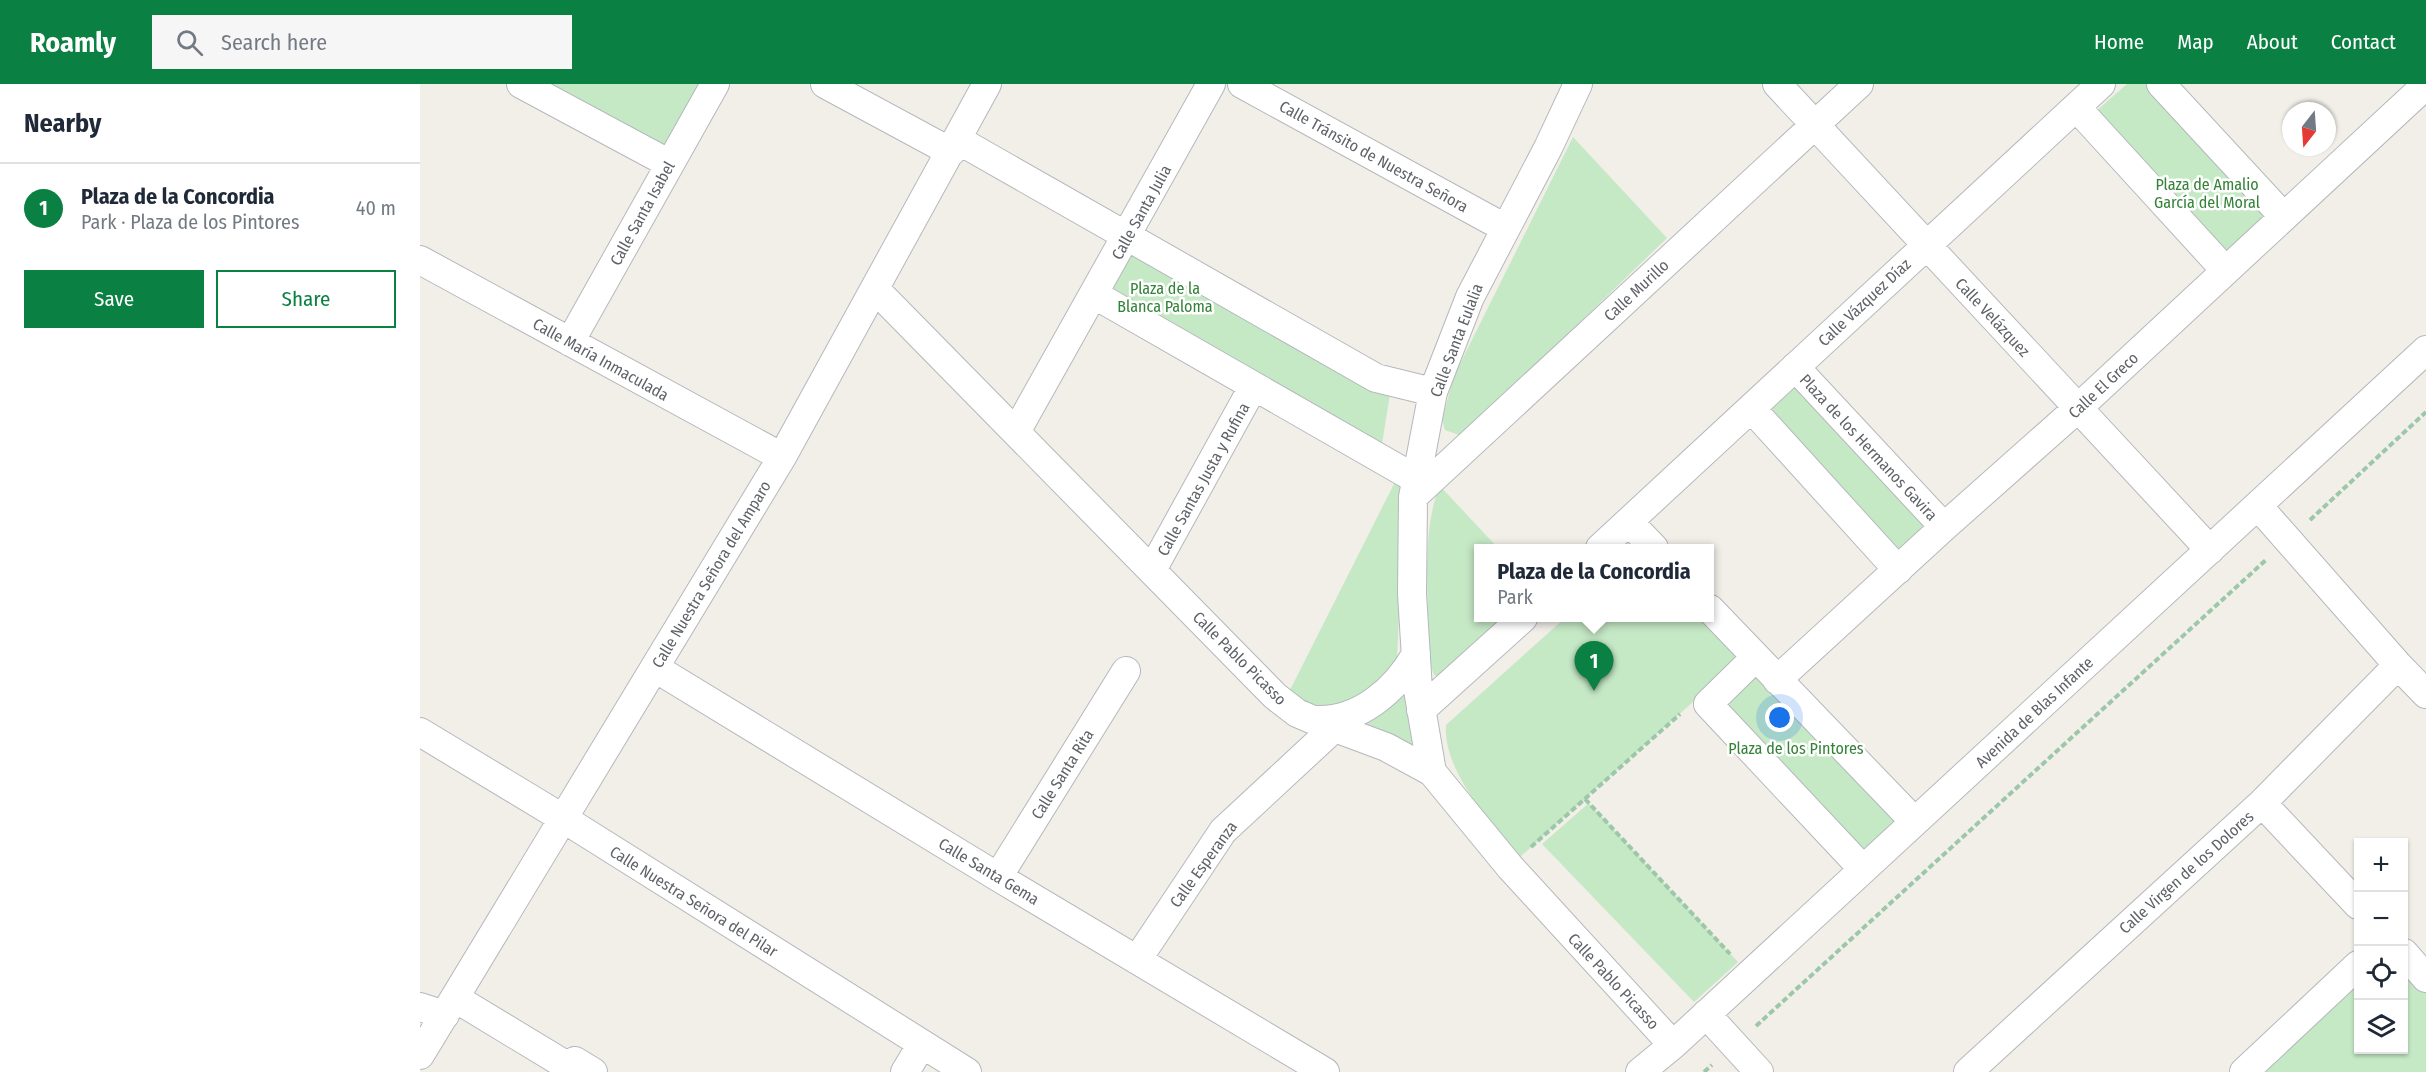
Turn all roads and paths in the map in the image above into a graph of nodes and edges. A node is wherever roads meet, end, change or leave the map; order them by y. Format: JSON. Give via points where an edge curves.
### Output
{"nodes":[{"id":1,"x":521,"y":84,"type":"edge"},
{"id":2,"x":715,"y":84,"type":"edge"},
{"id":3,"x":825,"y":84,"type":"edge"},
{"id":4,"x":987,"y":84,"type":"edge"},
{"id":5,"x":1211,"y":84,"type":"edge"},
{"id":6,"x":1242,"y":84,"type":"edge"},
{"id":7,"x":1777,"y":84,"type":"edge"},
{"id":8,"x":1859,"y":84,"type":"edge"},
{"id":9,"x":2101,"y":84,"type":"edge"},
{"id":10,"x":2161,"y":84,"type":"edge"},
{"id":11,"x":2426,"y":85,"type":"edge"},
{"id":12,"x":1575,"y":86,"type":"edge"},
{"id":13,"x":2076,"y":107,"type":"junction"},
{"id":14,"x":1814,"y":124,"type":"junction"},
{"id":15,"x":954,"y":146,"type":"junction"},
{"id":16,"x":670,"y":164,"type":"junction"},
{"id":17,"x":2284,"y":217,"type":"junction"},
{"id":18,"x":1505,"y":228,"type":"junction"},
{"id":19,"x":1127,"y":237,"type":"junction"},
{"id":20,"x":1926,"y":244,"type":"junction"},
{"id":21,"x":420,"y":260,"type":"edge"},
{"id":22,"x":2225,"y":270,"type":"junction"},
{"id":23,"x":875,"y":289,"type":"junction"},
{"id":24,"x":1095,"y":295,"type":"junction"},
{"id":25,"x":570,"y":342,"type":"junction"},
{"id":26,"x":2426,"y":350,"type":"edge"},
{"id":27,"x":1795,"y":367,"type":"junction"},
{"id":28,"x":1254,"y":387,"type":"junction"},
{"id":29,"x":1433,"y":392,"type":"junction"},
{"id":30,"x":1751,"y":408,"type":"junction"},
{"id":31,"x":2079,"y":408,"type":"junction"},
{"id":32,"x":2426,"y":412,"type":"edge"},
{"id":33,"x":1016,"y":432,"type":"junction"},
{"id":34,"x":782,"y":457,"type":"junction"},
{"id":35,"x":1415,"y":488,"type":"junction"},
{"id":36,"x":2258,"y":506,"type":"junction"},
{"id":37,"x":1629,"y":522,"type":"junction"},
{"id":38,"x":1944,"y":527,"type":"junction"},
{"id":39,"x":2288,"y":540,"type":"junction"},
{"id":40,"x":1605,"y":544,"type":"edge"},
{"id":41,"x":1649,"y":544,"type":"edge"},
{"id":42,"x":2210,"y":550,"type":"junction"},
{"id":43,"x":1152,"y":570,"type":"junction"},
{"id":44,"x":1898,"y":570,"type":"junction"},
{"id":45,"x":1714,"y":613,"type":"edge"},
{"id":46,"x":1519,"y":622,"type":"edge"},
{"id":47,"x":1416,"y":654,"type":"junction"},
{"id":48,"x":1755,"y":658,"type":"junction"},
{"id":49,"x":2398,"y":665,"type":"junction"},
{"id":50,"x":655,"y":668,"type":"junction"},
{"id":51,"x":1126,"y":671,"type":"dead end"},
{"id":52,"x":1777,"y":680,"type":"junction"},
{"id":53,"x":2423,"y":686,"type":"edge"},
{"id":54,"x":1421,"y":710,"type":"junction"},
{"id":55,"x":1681,"y":712,"type":"dead end"},
{"id":56,"x":1322,"y":724,"type":"junction"},
{"id":57,"x":420,"y":732,"type":"edge"},
{"id":58,"x":1432,"y":772,"type":"junction"},
{"id":59,"x":1585,"y":799,"type":"junction"},
{"id":60,"x":2262,"y":803,"type":"junction"},
{"id":61,"x":564,"y":819,"type":"junction"},
{"id":62,"x":1914,"y":821,"type":"junction"},
{"id":63,"x":1510,"y":867,"type":"junction"},
{"id":64,"x":1862,"y":868,"type":"junction"},
{"id":65,"x":998,"y":877,"type":"junction"},
{"id":66,"x":2354,"y":901,"type":"edge"},
{"id":67,"x":2408,"y":958,"type":"edge"},
{"id":68,"x":1137,"y":960,"type":"junction"},
{"id":69,"x":2354,"y":969,"type":"edge"},
{"id":70,"x":1748,"y":974,"type":"junction"},
{"id":71,"x":2426,"y":978,"type":"edge"},
{"id":72,"x":440,"y":1007,"type":"edge"},
{"id":73,"x":1706,"y":1014,"type":"junction"},
{"id":74,"x":922,"y":1044,"type":"junction"},
{"id":75,"x":1672,"y":1045,"type":"junction"},
{"id":76,"x":1735,"y":1045,"type":"junction"},
{"id":77,"x":420,"y":1055,"type":"edge"},
{"id":78,"x":1987,"y":1066,"type":"edge"},
{"id":79,"x":577,"y":1070,"type":"edge"},
{"id":80,"x":905,"y":1072,"type":"edge"},
{"id":81,"x":967,"y":1072,"type":"edge"},
{"id":82,"x":1325,"y":1072,"type":"edge"},
{"id":83,"x":1640,"y":1072,"type":"edge"},
{"id":84,"x":1704,"y":1072,"type":"edge"},
{"id":85,"x":1759,"y":1072,"type":"edge"},
{"id":86,"x":2244,"y":1072,"type":"edge"}],
"edges":[{"from":1,"to":16,"type":"street"},
{"from":2,"to":16,"type":"street","name":"Calle Santa Isabel"},
{"from":3,"to":15,"type":"street"},
{"from":4,"to":15,"type":"street","name":"Calle Nuestra Señora del Amparo"},
{"from":5,"to":19,"type":"street","name":"Calle Santa Julia"},
{"from":6,"to":18,"type":"street","name":"Calle Tránsito de Nuestra Señora"},
{"from":7,"to":14,"type":"street","name":"Calle Velázquez"},
{"from":8,"to":14,"type":"street","name":"Calle Murillo"},
{"from":9,"to":13,"type":"street","name":"Calle Vázquez Díaz"},
{"from":10,"to":17,"type":"street"},
{"from":11,"to":17,"type":"street","name":"Calle El Greco"},
{"from":12,"to":18,"type":"street","name":"Calle Santa Eulalia","via":[[1548,148]]},
{"from":13,"to":20,"type":"street","name":"Calle Vázquez Díaz"},
{"from":13,"to":22,"type":"street"},
{"from":14,"to":20,"type":"street","name":"Calle Velázquez"},
{"from":14,"to":35,"type":"street","name":"Calle Murillo"},
{"from":15,"to":19,"type":"street"},
{"from":15,"to":23,"type":"street","name":"Calle Nuestra Señora del Amparo"},
{"from":16,"to":25,"type":"street","name":"Calle Santa Isabel"},
{"from":17,"to":22,"type":"street","name":"Calle El Greco"},
{"from":18,"to":29,"type":"street","name":"Calle Santa Eulalia","via":[[1470,297]]},
{"from":19,"to":24,"type":"street","name":"Calle Santa Julia"},
{"from":19,"to":29,"type":"street","via":[[1376,378]]},
{"from":20,"to":27,"type":"street","name":"Calle Vázquez Díaz"},
{"from":20,"to":31,"type":"street","name":"Calle Velázquez"},
{"from":21,"to":25,"type":"street","name":"Calle María Inmaculada"},
{"from":22,"to":31,"type":"street","name":"Calle El Greco"},
{"from":23,"to":33,"type":"street","name":"Calle Pablo Picasso"},
{"from":23,"to":34,"type":"street","name":"Calle Nuestra Señora del Amparo"},
{"from":24,"to":28,"type":"street"},
{"from":24,"to":33,"type":"street","name":"Calle Santa Julia"},
{"from":25,"to":34,"type":"street","name":"Calle María Inmaculada"},
{"from":26,"to":36,"type":"street","name":"Avenida de Blas Infante"},
{"from":27,"to":30,"type":"street","name":"Calle Vázquez Díaz"},
{"from":27,"to":38,"type":"street","name":"Plaza de los Hermanos Gavira"},
{"from":28,"to":35,"type":"street"},
{"from":28,"to":43,"type":"street","name":"Calle Santas Justa y Rufina"},
{"from":29,"to":35,"type":"street","name":"Calle Santa Eulalia"},
{"from":30,"to":37,"type":"street","name":"Calle Vázquez Díaz"},
{"from":30,"to":44,"type":"street"},
{"from":31,"to":38,"type":"street","name":"Calle El Greco"},
{"from":31,"to":42,"type":"street","name":"Calle Velázquez"},
{"from":32,"to":39,"type":"path"},
{"from":33,"to":43,"type":"street","name":"Calle Pablo Picasso"},
{"from":34,"to":50,"type":"street","name":"Calle Nuestra Señora del Amparo"},
{"from":35,"to":47,"type":"street","name":"Calle Santa Eulalia","via":[[1412,594]]},
{"from":36,"to":39,"type":"street"},
{"from":36,"to":42,"type":"street","name":"Avenida de Blas Infante"},
{"from":37,"to":40,"type":"street","name":"Calle Vázquez Díaz"},
{"from":37,"to":41,"type":"street"},
{"from":38,"to":44,"type":"street","name":"Calle El Greco"},
{"from":39,"to":49,"type":"street"},
{"from":39,"to":76,"type":"path"},
{"from":42,"to":62,"type":"street","name":"Avenida de Blas Infante"},
{"from":43,"to":56,"type":"street","name":"Calle Pablo Picasso","via":[[1275,696]]},
{"from":44,"to":52,"type":"street","name":"Calle El Greco"},
{"from":45,"to":48,"type":"street"},
{"from":46,"to":54,"type":"street"},
{"from":47,"to":54,"type":"street","name":"Calle Santa Eulalia"},
{"from":47,"to":56,"type":"street","via":[[1394,685],[1371,703],[1342,719]]},
{"from":48,"to":52,"type":"street"},
{"from":48,"to":64,"type":"street","via":[[1708,704]]},
{"from":49,"to":53,"type":"street"},
{"from":49,"to":60,"type":"street","name":"Calle Virgen de los Dolores"},
{"from":50,"to":61,"type":"street","name":"Calle Nuestra Señora del Amparo"},
{"from":50,"to":65,"type":"street","name":"Calle Santa Gema"},
{"from":51,"to":65,"type":"street","name":"Calle Santa Rita"},
{"from":52,"to":62,"type":"street"},
{"from":54,"to":58,"type":"street","name":"Calle Santa Eulalia"},
{"from":55,"to":59,"type":"path"},
{"from":56,"to":58,"type":"street","name":"Calle Pablo Picasso","via":[[1386,747]]},
{"from":56,"to":68,"type":"street","name":"Calle Esperanza","via":[[1223,831]]},
{"from":57,"to":61,"type":"street","name":"Calle Nuestra Señora del Pilar"},
{"from":58,"to":63,"type":"street","name":"Calle Pablo Picasso"},
{"from":59,"to":63,"type":"path"},
{"from":59,"to":70,"type":"path"},
{"from":60,"to":66,"type":"street"},
{"from":60,"to":78,"type":"street","name":"Calle Virgen de los Dolores"},
{"from":61,"to":72,"type":"street","name":"Calle Nuestra Señora del Amparo"},
{"from":61,"to":74,"type":"street","name":"Calle Nuestra Señora del Pilar"},
{"from":62,"to":64,"type":"street","name":"Avenida de Blas Infante"},
{"from":63,"to":75,"type":"street","name":"Calle Pablo Picasso"},
{"from":64,"to":70,"type":"street","name":"Avenida de Blas Infante"},
{"from":65,"to":68,"type":"street","name":"Calle Santa Gema"},
{"from":67,"to":71,"type":"street"},
{"from":68,"to":82,"type":"street","name":"Calle Santa Gema"},
{"from":69,"to":86,"type":"street"},
{"from":70,"to":73,"type":"street","name":"Avenida de Blas Infante"},
{"from":72,"to":77,"type":"street","name":"Calle Nuestra Señora del Amparo"},
{"from":72,"to":79,"type":"street"},
{"from":73,"to":75,"type":"street","name":"Avenida de Blas Infante"},
{"from":73,"to":76,"type":"street"},
{"from":74,"to":80,"type":"street"},
{"from":74,"to":81,"type":"street","name":"Calle Nuestra Señora del Pilar"},
{"from":75,"to":83,"type":"street","name":"Avenida de Blas Infante"},
{"from":76,"to":84,"type":"path"},
{"from":76,"to":85,"type":"street"}]}
